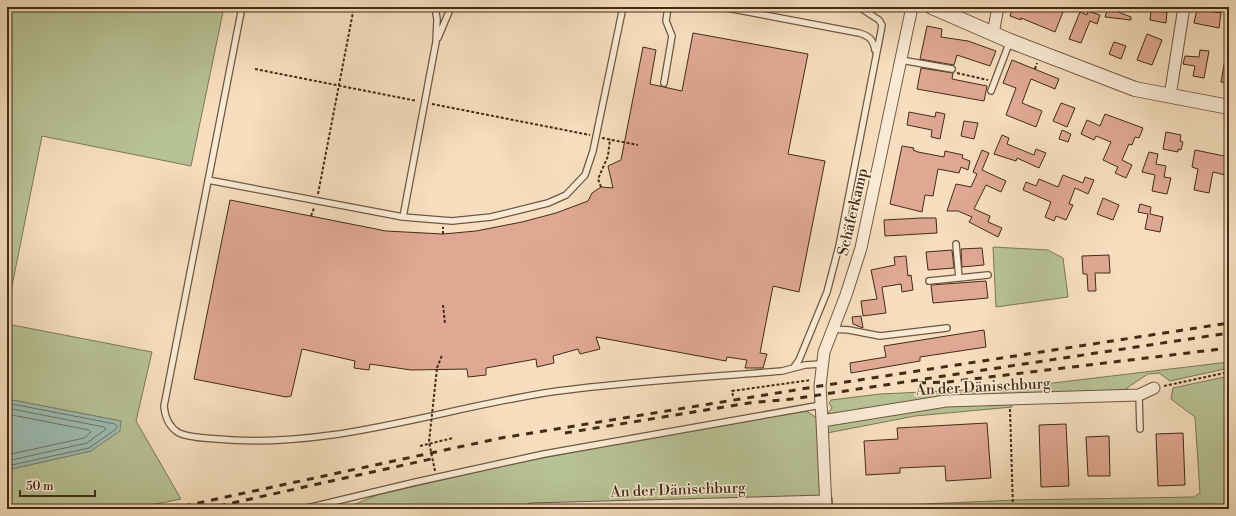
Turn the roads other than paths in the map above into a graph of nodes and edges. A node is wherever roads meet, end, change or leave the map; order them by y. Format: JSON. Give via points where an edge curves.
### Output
{"nodes":[{"id":1,"x":242,"y":7,"type":"edge"},
{"id":2,"x":435,"y":7,"type":"edge"},
{"id":3,"x":451,"y":7,"type":"edge"},
{"id":4,"x":623,"y":7,"type":"edge"},
{"id":5,"x":668,"y":7,"type":"edge"},
{"id":6,"x":722,"y":7,"type":"edge"},
{"id":7,"x":859,"y":7,"type":"edge"},
{"id":8,"x":912,"y":7,"type":"edge"},
{"id":9,"x":932,"y":7,"type":"edge"},
{"id":10,"x":998,"y":7,"type":"edge"},
{"id":11,"x":1184,"y":7,"type":"edge"},
{"id":12,"x":993,"y":34,"type":"junction"},
{"id":13,"x":1010,"y":41,"type":"junction"},
{"id":14,"x":436,"y":42,"type":"junction"},
{"id":15,"x":876,"y":54,"type":"junction"},
{"id":16,"x":902,"y":60,"type":"junction"},
{"id":17,"x":953,"y":70,"type":"road end"},
{"id":18,"x":664,"y":83,"type":"dead end"},
{"id":19,"x":991,"y":91,"type":"dead end"},
{"id":20,"x":1170,"y":96,"type":"junction"},
{"id":21,"x":1229,"y":107,"type":"edge"},
{"id":22,"x":208,"y":180,"type":"junction"},
{"id":23,"x":403,"y":217,"type":"junction"},
{"id":24,"x":956,"y":244,"type":"dead end"},
{"id":25,"x":988,"y":275,"type":"dead end"},
{"id":26,"x":959,"y":278,"type":"junction"},
{"id":27,"x":929,"y":281,"type":"dead end"},
{"id":28,"x":947,"y":328,"type":"dead end"},
{"id":29,"x":833,"y":329,"type":"junction"},
{"id":30,"x":821,"y":364,"type":"junction"},
{"id":31,"x":794,"y":367,"type":"junction"},
{"id":32,"x":1154,"y":388,"type":"road end"},
{"id":33,"x":1139,"y":395,"type":"junction"},
{"id":34,"x":821,"y":405,"type":"junction"},
{"id":35,"x":822,"y":421,"type":"junction"},
{"id":36,"x":1140,"y":429,"type":"dead end"},
{"id":37,"x":826,"y":505,"type":"edge"},
{"id":38,"x":303,"y":509,"type":"edge"},
{"id":39,"x":531,"y":509,"type":"edge"}],
"edges":[{"from":1,"to":22,"type":"lane"},
{"from":2,"to":14,"type":"lane"},
{"from":3,"to":14,"type":"lane"},
{"from":4,"to":23,"type":"lane","via":[[596,137],[585,175],[566,195],[548,203],[491,217],[452,221]]},
{"from":5,"to":18,"type":"lane","via":[[666,21],[672,36]]},
{"from":6,"to":15,"type":"lane","via":[[859,33],[868,36],[873,42]]},
{"from":7,"to":15,"type":"lane","via":[[879,20],[882,25]]},
{"from":8,"to":16,"type":"street","name":"Schäferkamp"},
{"from":9,"to":12,"type":"street"},
{"from":10,"to":12,"type":"street"},
{"from":11,"to":20,"type":"street"},
{"from":12,"to":13,"type":"street"},
{"from":13,"to":19,"type":"lane"},
{"from":13,"to":20,"type":"street","via":[[1120,84]]},
{"from":14,"to":23,"type":"lane"},
{"from":15,"to":31,"type":"lane","via":[[839,246],[827,292]]},
{"from":16,"to":17,"type":"lane"},
{"from":16,"to":29,"type":"street","name":"Schäferkamp","via":[[861,248]]},
{"from":20,"to":21,"type":"street"},
{"from":22,"to":23,"type":"lane"},
{"from":22,"to":31,"type":"lane","via":[[164,406],[169,424],[180,433],[195,437],[234,440],[277,441],[317,438],[556,391],[635,382],[782,371]]},
{"from":24,"to":26,"type":"lane"},
{"from":25,"to":26,"type":"lane"},
{"from":26,"to":27,"type":"lane"},
{"from":28,"to":29,"type":"lane","via":[[880,336]]},
{"from":29,"to":30,"type":"street","name":"Schäferkamp"},
{"from":30,"to":31,"type":"lane"},
{"from":30,"to":34,"type":"street","name":"Schäferkamp"},
{"from":32,"to":33,"type":"street","name":"An der Dänischburg"},
{"from":33,"to":35,"type":"street","name":"An der Dänischburg","via":[[946,401]]},
{"from":33,"to":36,"type":"lane"},
{"from":34,"to":35,"type":"street","name":"Schäferkamp"},
{"from":34,"to":38,"type":"lane","via":[[544,454]]},
{"from":35,"to":37,"type":"street","name":"An der Dänischburg"},
{"from":37,"to":39,"type":"street","name":"An der Dänischburg"}]}
